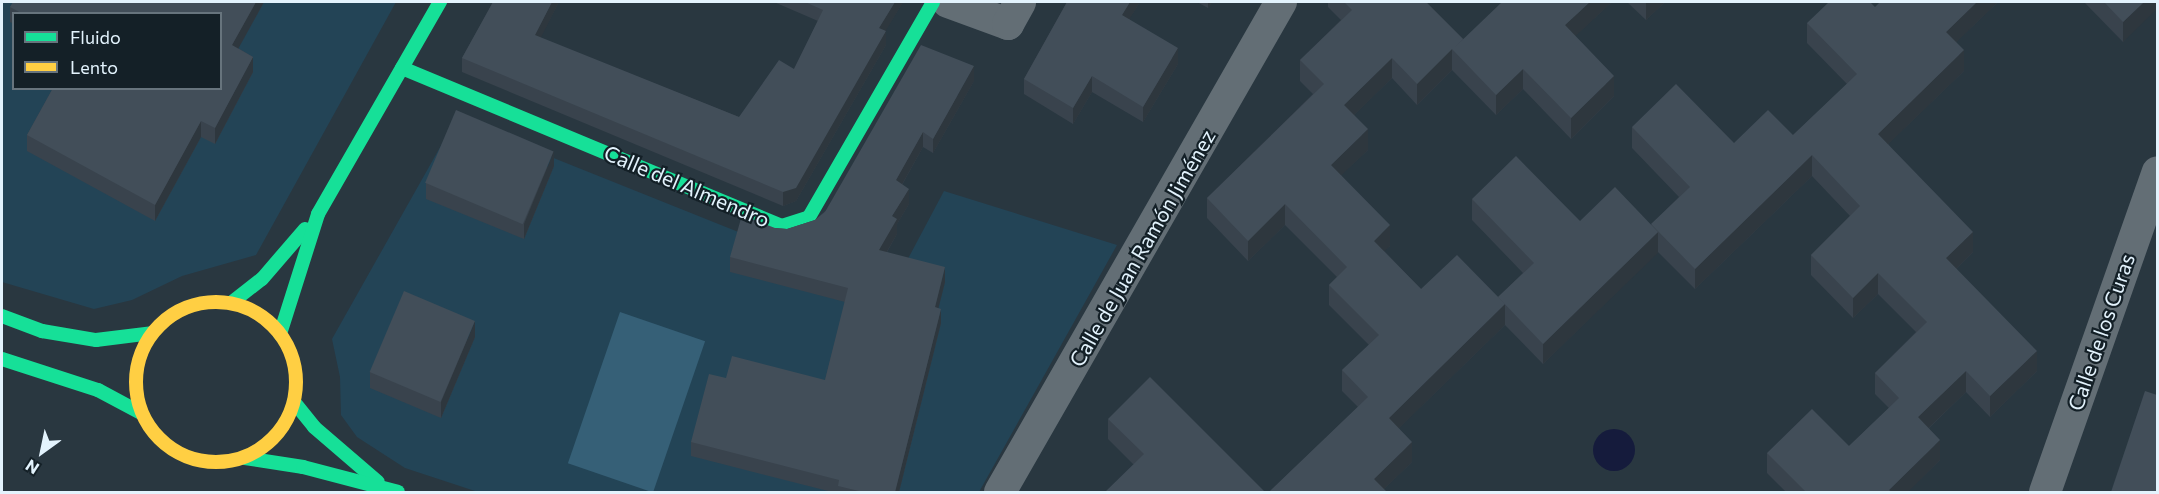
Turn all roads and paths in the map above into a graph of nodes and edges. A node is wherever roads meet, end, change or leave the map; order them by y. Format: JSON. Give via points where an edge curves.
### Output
{"nodes":[{"id":1,"x":440,"y":2,"type":"edge"},
{"id":2,"x":933,"y":2,"type":"edge"},
{"id":3,"x":948,"y":2,"type":"edge"},
{"id":4,"x":1281,"y":2,"type":"edge"},
{"id":5,"x":1014,"y":13,"type":"edge"},
{"id":6,"x":402,"y":68,"type":"junction"},
{"id":7,"x":2157,"y":172,"type":"edge"},
{"id":8,"x":318,"y":214,"type":"junction"},
{"id":9,"x":2146,"y":231,"type":"edge"},
{"id":10,"x":231,"y":303,"type":"junction"},
{"id":11,"x":2,"y":316,"type":"edge"},
{"id":12,"x":152,"y":333,"type":"junction"},
{"id":13,"x":280,"y":334,"type":"junction"},
{"id":14,"x":2,"y":359,"type":"edge"},
{"id":15,"x":294,"y":402,"type":"junction"},
{"id":16,"x":141,"y":413,"type":"junction"},
{"id":17,"x":245,"y":458,"type":"junction"},
{"id":18,"x":382,"y":486,"type":"junction"},
{"id":19,"x":398,"y":492,"type":"edge"},
{"id":20,"x":1000,"y":492,"type":"edge"},
{"id":21,"x":2045,"y":492,"type":"edge"}],
"edges":[{"from":1,"to":6,"type":"street"},
{"from":2,"to":6,"type":"street","name":"Calle del Almendro","via":[[809,217],[782,226]]},
{"from":3,"to":5,"type":"street"},
{"from":4,"to":20,"type":"street","name":"Calle de Juan Ramón Jiménez"},
{"from":6,"to":8,"type":"street"},
{"from":7,"to":9,"type":"street","name":"Calle de los Curas"},
{"from":8,"to":10,"type":"street","via":[[262,279]]},
{"from":8,"to":13,"type":"street"},
{"from":9,"to":21,"type":"street","name":"Calle de los Curas"},
{"from":10,"to":12,"type":"street","via":[[187,307]]},
{"from":10,"to":13,"type":"street","via":[[259,314]]},
{"from":11,"to":12,"type":"street","via":[[42,331],[96,340]]},
{"from":12,"to":16,"type":"street","via":[[138,357],[135,385]]},
{"from":13,"to":15,"type":"street","via":[[292,355],[297,378]]},
{"from":14,"to":16,"type":"street","via":[[98,390]]},
{"from":15,"to":17,"type":"street","via":[[284,426],[267,445]]},
{"from":15,"to":18,"type":"street","via":[[314,427]]},
{"from":16,"to":17,"type":"street","via":[[154,434],[173,451],[195,461],[221,463]]},
{"from":17,"to":18,"type":"street"},
{"from":18,"to":19,"type":"street"}]}
